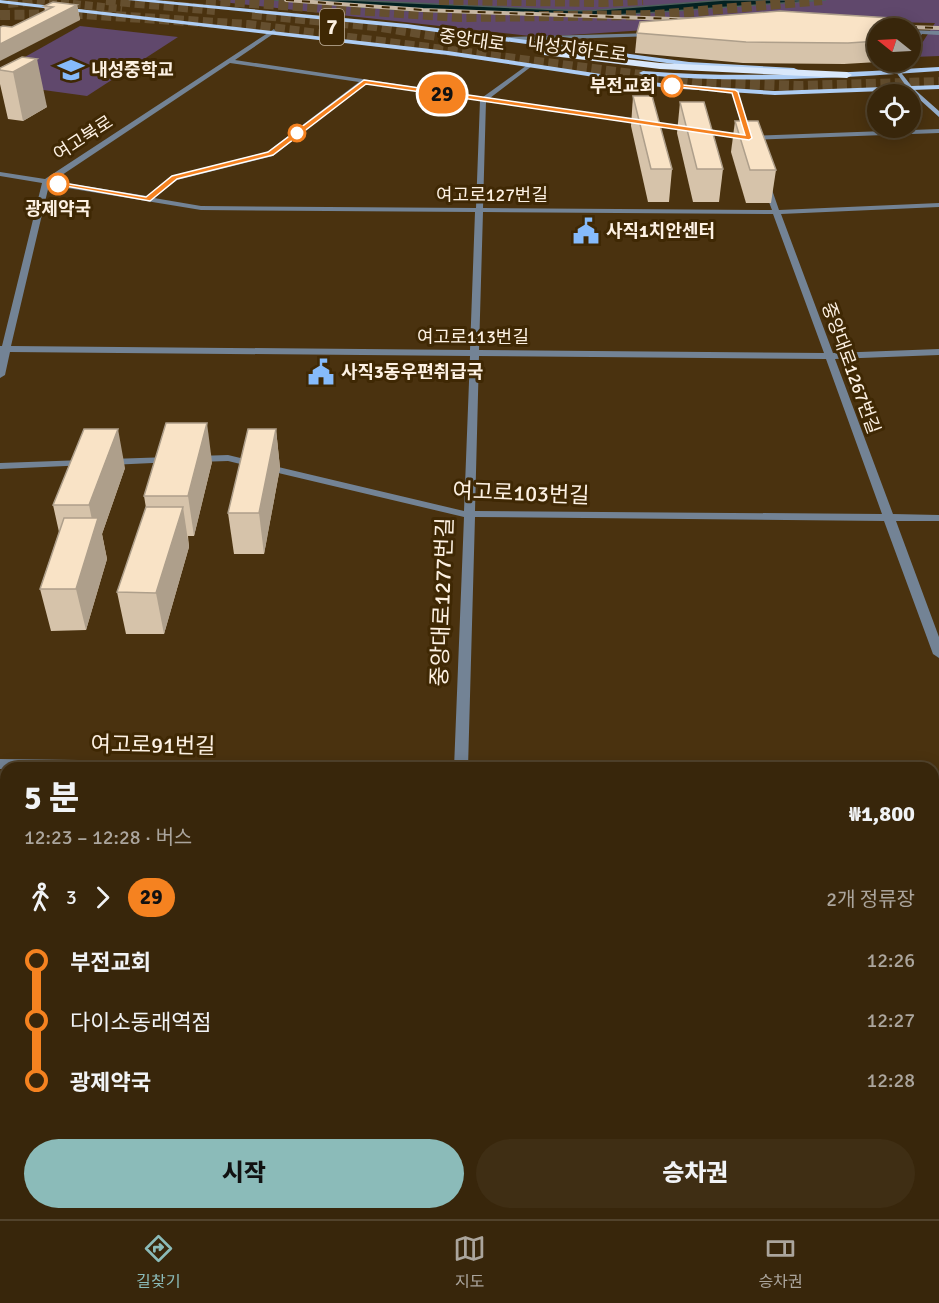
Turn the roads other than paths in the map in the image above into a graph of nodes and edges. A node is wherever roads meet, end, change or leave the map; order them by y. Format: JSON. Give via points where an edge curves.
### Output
{"nodes":[{"id":1,"x":43,"y":0,"type":"edge"},
{"id":2,"x":183,"y":0,"type":"edge"},
{"id":3,"x":0,"y":1,"type":"edge"},
{"id":4,"x":127,"y":5,"type":"edge"},
{"id":5,"x":202,"y":7,"type":"junction"},
{"id":6,"x":53,"y":9,"type":"junction"},
{"id":7,"x":352,"y":30,"type":"dead end"},
{"id":8,"x":274,"y":31,"type":"junction"},
{"id":9,"x":921,"y":32,"type":"edge"},
{"id":10,"x":939,"y":33,"type":"edge"},
{"id":11,"x":658,"y":35,"type":"edge"},
{"id":12,"x":609,"y":38,"type":"junction"},
{"id":13,"x":410,"y":39,"type":"dead end"},
{"id":14,"x":501,"y":39,"type":"junction"},
{"id":15,"x":586,"y":51,"type":"junction"},
{"id":16,"x":448,"y":53,"type":"junction"},
{"id":17,"x":547,"y":53,"type":"dead end"},
{"id":18,"x":230,"y":61,"type":"junction"},
{"id":19,"x":530,"y":65,"type":"junction"},
{"id":20,"x":939,"y":69,"type":"edge"},
{"id":21,"x":921,"y":70,"type":"edge"},
{"id":22,"x":899,"y":72,"type":"joint"},
{"id":23,"x":847,"y":75,"type":"junction"},
{"id":24,"x":364,"y":81,"type":"junction"},
{"id":25,"x":908,"y":84,"type":"edge"},
{"id":26,"x":939,"y":87,"type":"edge"},
{"id":27,"x":921,"y":88,"type":"edge"},
{"id":28,"x":867,"y":90,"type":"edge"},
{"id":29,"x":735,"y":92,"type":"junction"},
{"id":30,"x":921,"y":98,"type":"edge"},
{"id":31,"x":483,"y":100,"type":"junction"},
{"id":32,"x":939,"y":115,"type":"edge"},
{"id":33,"x":939,"y":131,"type":"edge"},
{"id":34,"x":749,"y":138,"type":"junction"},
{"id":35,"x":753,"y":148,"type":"edge"},
{"id":36,"x":760,"y":170,"type":"edge"},
{"id":37,"x":0,"y":174,"type":"edge"},
{"id":38,"x":46,"y":182,"type":"junction"},
{"id":39,"x":147,"y":200,"type":"junction"},
{"id":40,"x":939,"y":205,"type":"edge"},
{"id":41,"x":480,"y":210,"type":"junction"},
{"id":42,"x":776,"y":212,"type":"junction"},
{"id":43,"x":3,"y":349,"type":"edge"},
{"id":44,"x":939,"y":352,"type":"edge"},
{"id":45,"x":475,"y":354,"type":"junction"},
{"id":46,"x":829,"y":356,"type":"junction"},
{"id":47,"x":0,"y":375,"type":"edge"},
{"id":48,"x":0,"y":466,"type":"edge"},
{"id":49,"x":469,"y":514,"type":"junction"},
{"id":50,"x":889,"y":518,"type":"junction"},
{"id":51,"x":939,"y":518,"type":"edge"},
{"id":52,"x":939,"y":654,"type":"edge"},
{"id":53,"x":461,"y":762,"type":"edge"}],
"edges":[{"from":1,"to":6,"type":"main road"},
{"from":2,"to":5,"type":"main road"},
{"from":3,"to":6,"type":"main road","name":"중앙대로"},
{"from":4,"to":5,"type":"main road","name":"중앙대로"},
{"from":4,"to":7,"type":"main road","number":"7"},
{"from":4,"to":16,"type":"main road","number":"7","via":[[317,30]]},
{"from":5,"to":14,"type":"main road","name":"중앙대로"},
{"from":6,"to":8,"type":"main road","name":"중앙대로"},
{"from":8,"to":16,"type":"main road","name":"중앙대로"},
{"from":8,"to":18,"type":"street","name":"여고북로"},
{"from":9,"to":10,"type":"street"},
{"from":11,"to":12,"type":"street"},
{"from":12,"to":14,"type":"street"},
{"from":12,"to":15,"type":"street","via":[[580,43],[579,47]]},
{"from":13,"to":23,"type":"main road","name":"내성지하도로","via":[[653,74],[770,80]]},
{"from":14,"to":15,"type":"main road","name":"중앙대로"},
{"from":15,"to":23,"type":"main road","name":"중앙대로","via":[[689,64]]},
{"from":16,"to":19,"type":"main road","name":"중앙대로"},
{"from":17,"to":23,"type":"highway","via":[[660,66]]},
{"from":18,"to":24,"type":"street"},
{"from":18,"to":38,"type":"street","name":"여고북로"},
{"from":19,"to":29,"type":"main road","name":"중앙대로"},
{"from":19,"to":31,"type":"street"},
{"from":20,"to":21,"type":"main road","name":"중앙대로"},
{"from":22,"to":23,"type":"main road","name":"중앙대로"},
{"from":22,"to":25,"type":"main road"},
{"from":24,"to":31,"type":"street"},
{"from":24,"to":39,"type":"street","via":[[270,154],[174,178]]},
{"from":26,"to":27,"type":"main road","name":"중앙대로"},
{"from":28,"to":29,"type":"main road","name":"중앙대로"},
{"from":29,"to":34,"type":"street"},
{"from":30,"to":32,"type":"main road"},
{"from":31,"to":34,"type":"street"},
{"from":31,"to":41,"type":"street","name":"중앙대로1277번길"},
{"from":33,"to":34,"type":"street"},
{"from":34,"to":35,"type":"street"},
{"from":36,"to":42,"type":"street","name":"중앙대로1267번길"},
{"from":37,"to":38,"type":"street","name":"여고로127번길"},
{"from":38,"to":39,"type":"street","name":"여고로127번길"},
{"from":38,"to":43,"type":"street","name":"여고북로"},
{"from":39,"to":41,"type":"street","name":"여고로127번길","via":[[201,208]]},
{"from":40,"to":42,"type":"street","name":"여고로127번길"},
{"from":41,"to":42,"type":"street","name":"여고로127번길"},
{"from":41,"to":45,"type":"street","name":"중앙대로1277번길"},
{"from":42,"to":46,"type":"street","name":"중앙대로1267번길"},
{"from":43,"to":45,"type":"street","name":"여고로113번길"},
{"from":43,"to":47,"type":"street","name":"여고북로"},
{"from":44,"to":46,"type":"street","name":"여고로113번길"},
{"from":45,"to":46,"type":"street","name":"여고로113번길"},
{"from":45,"to":49,"type":"street","name":"중앙대로1277번길"},
{"from":46,"to":50,"type":"street","name":"중앙대로1267번길"},
{"from":48,"to":49,"type":"street","name":"여고로103번길","via":[[228,458]]},
{"from":49,"to":50,"type":"street","name":"여고로103번길"},
{"from":49,"to":53,"type":"street","name":"중앙대로1277번길"},
{"from":50,"to":51,"type":"street","name":"여고로103번길"},
{"from":50,"to":52,"type":"street","name":"중앙대로1267번길"}]}
